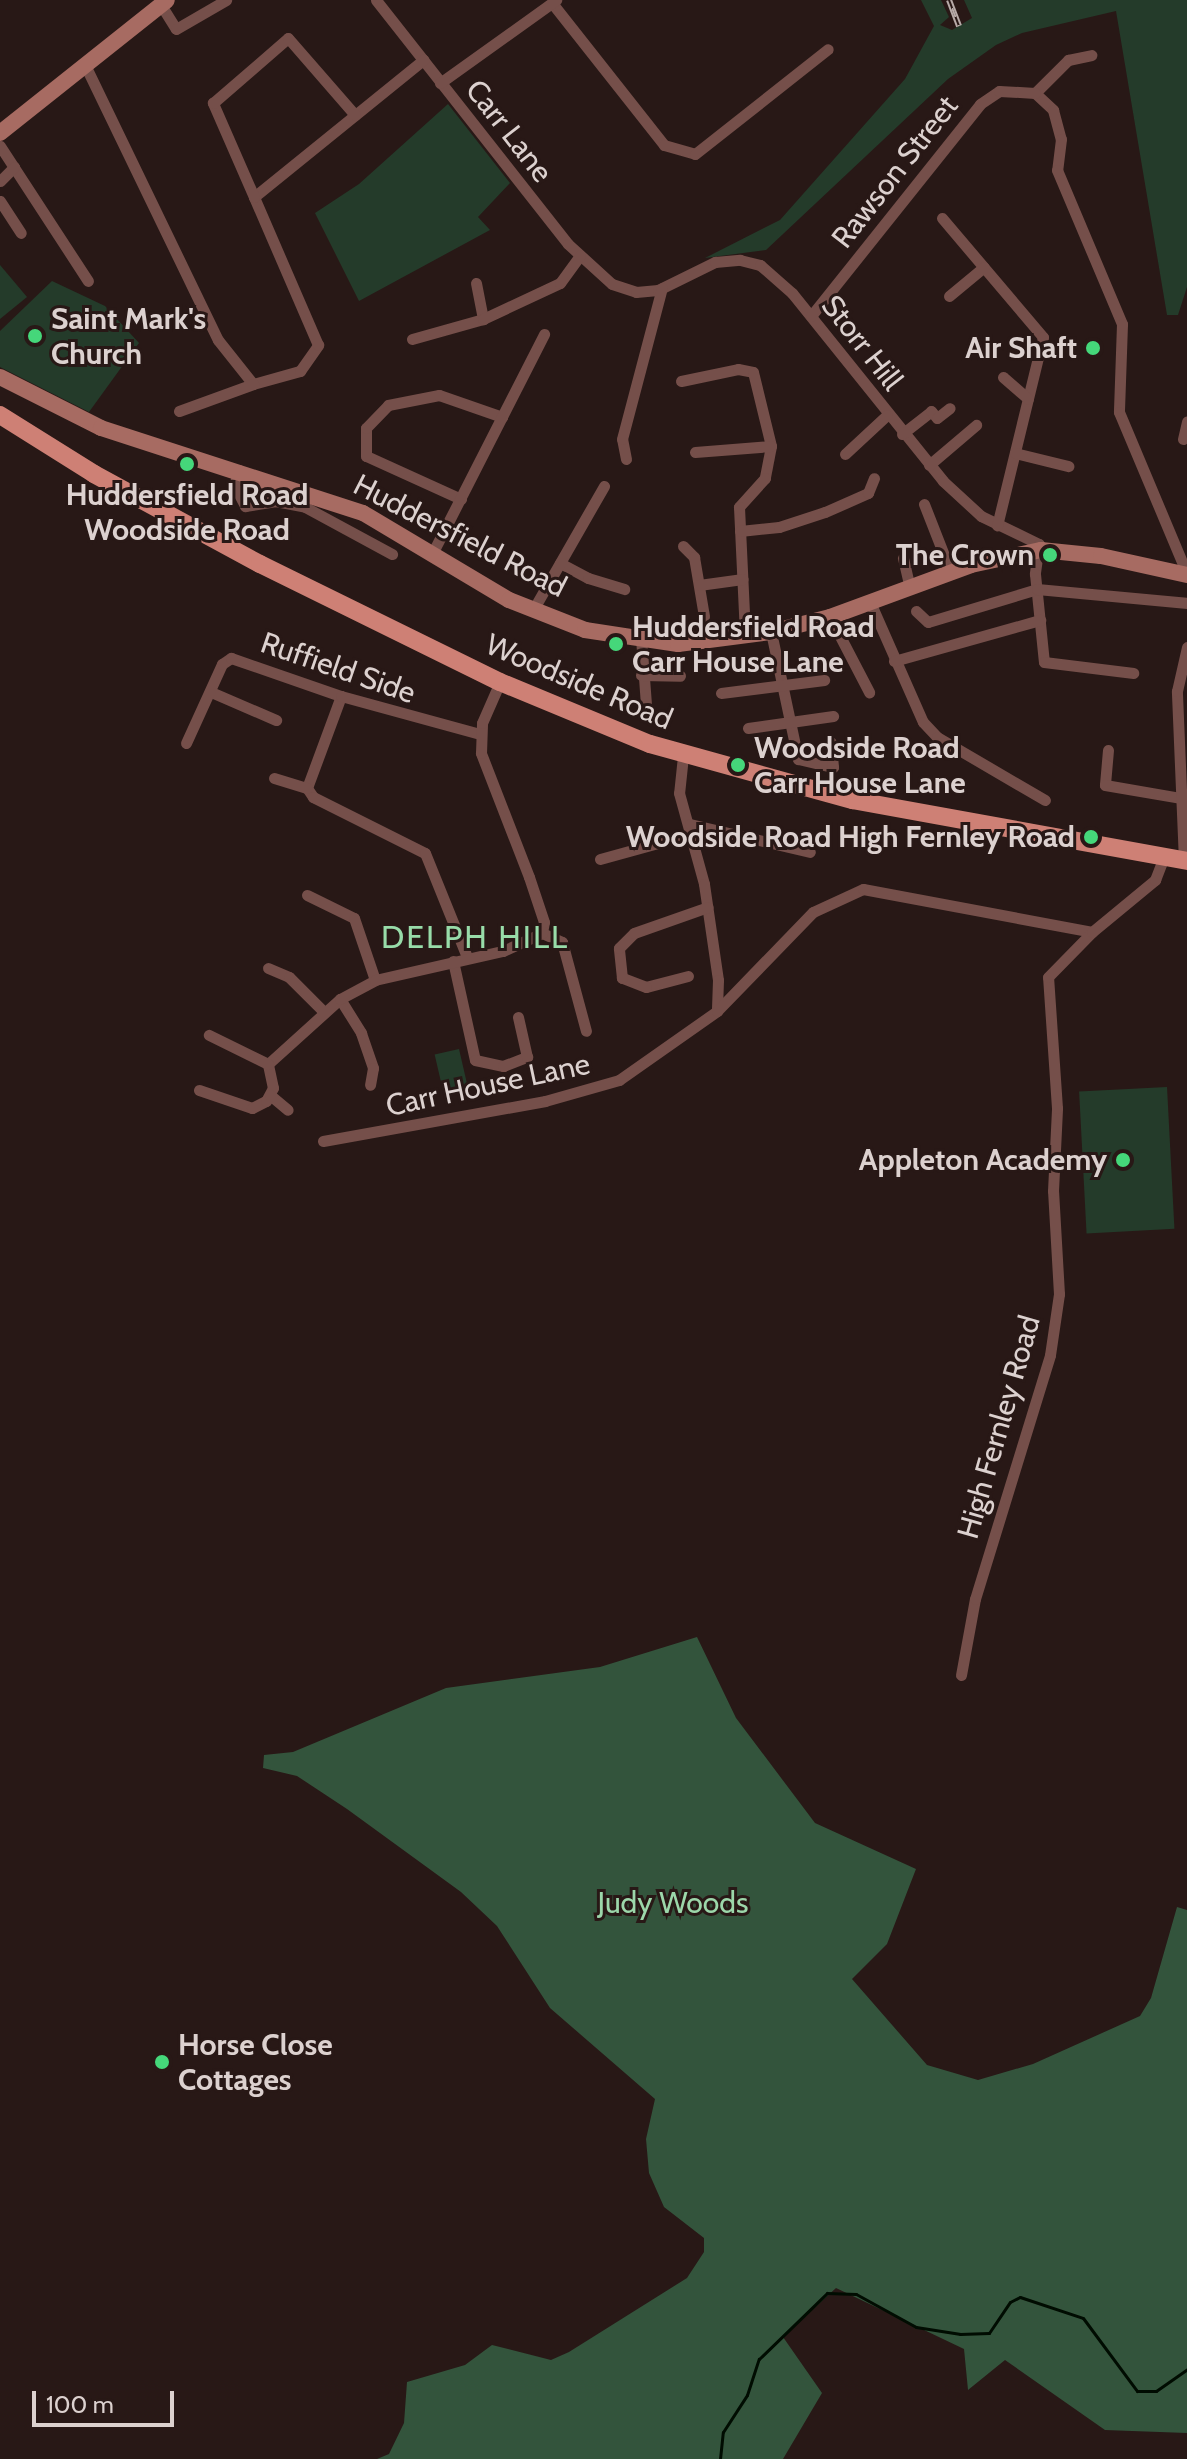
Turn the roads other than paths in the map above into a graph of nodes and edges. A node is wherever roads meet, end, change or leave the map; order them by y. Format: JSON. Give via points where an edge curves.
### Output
{"nodes":[{"id":1,"x":226,"y":0,"type":"edge"},
{"id":2,"x":376,"y":0,"type":"edge"},
{"id":3,"x":164,"y":2,"type":"edge"},
{"id":4,"x":554,"y":2,"type":"edge"},
{"id":5,"x":828,"y":49,"type":"dead end"},
{"id":6,"x":1091,"y":55,"type":"dead end"},
{"id":7,"x":423,"y":60,"type":"junction"},
{"id":8,"x":85,"y":65,"type":"junction"},
{"id":9,"x":440,"y":83,"type":"junction"},
{"id":10,"x":1035,"y":93,"type":"junction"},
{"id":11,"x":355,"y":115,"type":"junction"},
{"id":12,"x":0,"y":133,"type":"edge"},
{"id":13,"x":0,"y":146,"type":"edge"},
{"id":14,"x":14,"y":167,"type":"junction"},
{"id":15,"x":0,"y":181,"type":"edge"},
{"id":16,"x":254,"y":197,"type":"junction"},
{"id":17,"x":0,"y":201,"type":"edge"},
{"id":18,"x":942,"y":218,"type":"dead end"},
{"id":19,"x":21,"y":233,"type":"dead end"},
{"id":20,"x":580,"y":255,"type":"junction"},
{"id":21,"x":984,"y":267,"type":"junction"},
{"id":22,"x":88,"y":281,"type":"dead end"},
{"id":23,"x":476,"y":283,"type":"dead end"},
{"id":24,"x":612,"y":284,"type":"joint"},
{"id":25,"x":662,"y":288,"type":"junction"},
{"id":26,"x":949,"y":296,"type":"dead end"},
{"id":27,"x":811,"y":316,"type":"junction"},
{"id":28,"x":483,"y":319,"type":"junction"},
{"id":29,"x":544,"y":334,"type":"dead end"},
{"id":30,"x":412,"y":339,"type":"dead end"},
{"id":31,"x":0,"y":377,"type":"edge"},
{"id":32,"x":1003,"y":377,"type":"dead end"},
{"id":33,"x":681,"y":381,"type":"dead end"},
{"id":34,"x":253,"y":384,"type":"junction"},
{"id":35,"x":1028,"y":399,"type":"junction"},
{"id":36,"x":950,"y":408,"type":"dead end"},
{"id":37,"x":179,"y":411,"type":"dead end"},
{"id":38,"x":0,"y":415,"type":"edge"},
{"id":39,"x":887,"y":415,"type":"junction"},
{"id":40,"x":502,"y":417,"type":"junction"},
{"id":41,"x":1187,"y":421,"type":"edge"},
{"id":42,"x":976,"y":425,"type":"dead end"},
{"id":43,"x":902,"y":434,"type":"junction"},
{"id":44,"x":1183,"y":439,"type":"dead end"},
{"id":45,"x":771,"y":446,"type":"junction"},
{"id":46,"x":695,"y":452,"type":"dead end"},
{"id":47,"x":1015,"y":453,"type":"junction"},
{"id":48,"x":845,"y":454,"type":"dead end"},
{"id":49,"x":626,"y":459,"type":"dead end"},
{"id":50,"x":929,"y":465,"type":"junction"},
{"id":51,"x":1068,"y":466,"type":"dead end"},
{"id":52,"x":239,"y":470,"type":"junction"},
{"id":53,"x":874,"y":478,"type":"dead end"},
{"id":54,"x":604,"y":486,"type":"dead end"},
{"id":55,"x":461,"y":499,"type":"junction"},
{"id":56,"x":924,"y":504,"type":"dead end"},
{"id":57,"x":997,"y":525,"type":"junction"},
{"id":58,"x":740,"y":531,"type":"junction"},
{"id":59,"x":683,"y":546,"type":"dead end"},
{"id":60,"x":1041,"y":550,"type":"junction"},
{"id":61,"x":392,"y":554,"type":"dead end"},
{"id":62,"x":432,"y":554,"type":"junction"},
{"id":63,"x":903,"y":558,"type":"dead end"},
{"id":64,"x":560,"y":563,"type":"junction"},
{"id":65,"x":951,"y":573,"type":"junction"},
{"id":66,"x":1187,"y":575,"type":"edge"},
{"id":67,"x":743,"y":579,"type":"junction"},
{"id":68,"x":699,"y":585,"type":"junction"},
{"id":69,"x":910,"y":588,"type":"junction"},
{"id":70,"x":624,"y":589,"type":"dead end"},
{"id":71,"x":1037,"y":589,"type":"junction"},
{"id":72,"x":870,"y":602,"type":"junction"},
{"id":73,"x":1187,"y":603,"type":"edge"},
{"id":74,"x":533,"y":610,"type":"junction"},
{"id":75,"x":916,"y":611,"type":"dead end"},
{"id":76,"x":704,"y":616,"type":"dead end"},
{"id":77,"x":830,"y":617,"type":"junction"},
{"id":78,"x":1040,"y":620,"type":"junction"},
{"id":79,"x":771,"y":632,"type":"junction"},
{"id":80,"x":745,"y":635,"type":"junction"},
{"id":81,"x":641,"y":638,"type":"junction"},
{"id":82,"x":1187,"y":647,"type":"edge"},
{"id":83,"x":894,"y":661,"type":"junction"},
{"id":84,"x":1133,"y":673,"type":"dead end"},
{"id":85,"x":641,"y":675,"type":"junction"},
{"id":86,"x":680,"y":676,"type":"dead end"},
{"id":87,"x":824,"y":680,"type":"dead end"},
{"id":88,"x":500,"y":682,"type":"junction"},
{"id":89,"x":783,"y":688,"type":"junction"},
{"id":90,"x":211,"y":692,"type":"junction"},
{"id":91,"x":869,"y":692,"type":"dead end"},
{"id":92,"x":721,"y":693,"type":"dead end"},
{"id":93,"x":341,"y":696,"type":"junction"},
{"id":94,"x":833,"y":716,"type":"dead end"},
{"id":95,"x":647,"y":717,"type":"dead end"},
{"id":96,"x":276,"y":720,"type":"dead end"},
{"id":97,"x":790,"y":722,"type":"junction"},
{"id":98,"x":748,"y":728,"type":"dead end"},
{"id":99,"x":480,"y":734,"type":"junction"},
{"id":100,"x":831,"y":742,"type":"dead end"},
{"id":101,"x":186,"y":743,"type":"dead end"},
{"id":102,"x":1108,"y":750,"type":"dead end"},
{"id":103,"x":683,"y":756,"type":"junction"},
{"id":104,"x":274,"y":778,"type":"dead end"},
{"id":105,"x":307,"y":788,"type":"junction"},
{"id":106,"x":1180,"y":798,"type":"junction"},
{"id":107,"x":1045,"y":800,"type":"dead end"},
{"id":108,"x":690,"y":829,"type":"junction"},
{"id":109,"x":810,"y":852,"type":"dead end"},
{"id":110,"x":1164,"y":857,"type":"junction"},
{"id":111,"x":600,"y":859,"type":"dead end"},
{"id":112,"x":1186,"y":861,"type":"edge"},
{"id":113,"x":307,"y":895,"type":"dead end"},
{"id":114,"x":708,"y":907,"type":"junction"},
{"id":115,"x":1092,"y":932,"type":"junction"},
{"id":116,"x":542,"y":933,"type":"junction"},
{"id":117,"x":467,"y":957,"type":"junction"},
{"id":118,"x":453,"y":961,"type":"junction"},
{"id":119,"x":268,"y":968,"type":"dead end"},
{"id":120,"x":688,"y":976,"type":"dead end"},
{"id":121,"x":375,"y":980,"type":"junction"},
{"id":122,"x":340,"y":999,"type":"junction"},
{"id":123,"x":717,"y":1011,"type":"junction"},
{"id":124,"x":324,"y":1012,"type":"junction"},
{"id":125,"x":518,"y":1017,"type":"dead end"},
{"id":126,"x":586,"y":1031,"type":"dead end"},
{"id":127,"x":209,"y":1035,"type":"dead end"},
{"id":128,"x":268,"y":1064,"type":"junction"},
{"id":129,"x":370,"y":1085,"type":"dead end"},
{"id":130,"x":199,"y":1090,"type":"dead end"},
{"id":131,"x":270,"y":1095,"type":"junction"},
{"id":132,"x":288,"y":1110,"type":"dead end"},
{"id":133,"x":323,"y":1141,"type":"dead end"},
{"id":134,"x":961,"y":1675,"type":"dead end"}],
"edges":[{"from":1,"to":3,"type":"street","via":[[176,29]]},
{"from":2,"to":7,"type":"street","name":"Carr Lane"},
{"from":3,"to":8,"type":"main road"},
{"from":4,"to":5,"type":"street","via":[[664,145],[695,154]]},
{"from":4,"to":9,"type":"street"},
{"from":6,"to":10,"type":"street","via":[[1068,60]]},
{"from":7,"to":9,"type":"street","name":"Carr Lane"},
{"from":7,"to":11,"type":"street"},
{"from":8,"to":12,"type":"main road"},
{"from":8,"to":34,"type":"street","via":[[218,340]]},
{"from":9,"to":20,"type":"street","name":"Carr Lane"},
{"from":10,"to":27,"type":"street","name":"Rawson Street","via":[[999,91],[980,104]]},
{"from":10,"to":66,"type":"street","via":[[1053,110],[1061,139],[1057,170],[1122,324],[1119,412]]},
{"from":11,"to":16,"type":"street"},
{"from":11,"to":16,"type":"street","via":[[288,38],[213,103]]},
{"from":13,"to":14,"type":"street"},
{"from":14,"to":15,"type":"street"},
{"from":14,"to":22,"type":"street"},
{"from":16,"to":34,"type":"street","via":[[318,345],[300,371]]},
{"from":17,"to":19,"type":"street"},
{"from":18,"to":21,"type":"street"},
{"from":20,"to":24,"type":"street","name":"Carr Lane"},
{"from":20,"to":28,"type":"street","via":[[560,283]]},
{"from":21,"to":26,"type":"street"},
{"from":21,"to":35,"type":"street","via":[[1042,334]]},
{"from":23,"to":28,"type":"street"},
{"from":24,"to":25,"type":"street","name":"Storr Hill","via":[[636,292]]},
{"from":25,"to":27,"type":"street","name":"Storr Hill","via":[[715,262],[740,260],[760,265]]},
{"from":25,"to":49,"type":"street","via":[[622,439]]},
{"from":27,"to":39,"type":"street","name":"Storr Hill"},
{"from":28,"to":30,"type":"street"},
{"from":29,"to":40,"type":"street"},
{"from":31,"to":52,"type":"main road","name":"Huddersfield Road","via":[[101,428]]},
{"from":32,"to":35,"type":"street"},
{"from":33,"to":45,"type":"street","via":[[738,369],[753,372]]},
{"from":34,"to":37,"type":"street"},
{"from":35,"to":47,"type":"street"},
{"from":36,"to":43,"type":"street","via":[[937,418],[931,411]]},
{"from":38,"to":88,"type":"main road","name":"Woodside Road","via":[[94,474],[260,564]]},
{"from":39,"to":43,"type":"street","name":"Storr Hill"},
{"from":39,"to":48,"type":"street"},
{"from":40,"to":55,"type":"street"},
{"from":40,"to":55,"type":"street","via":[[439,395],[388,405],[366,428],[366,456]]},
{"from":41,"to":44,"type":"street"},
{"from":42,"to":50,"type":"street"},
{"from":43,"to":50,"type":"street","name":"Storr Hill"},
{"from":45,"to":46,"type":"street"},
{"from":45,"to":58,"type":"street","via":[[765,478],[739,507]]},
{"from":47,"to":51,"type":"street"},
{"from":47,"to":57,"type":"street"},
{"from":50,"to":57,"type":"street","name":"Storr Hill"},
{"from":52,"to":61,"type":"street","via":[[234,485],[245,506],[275,501],[305,507]]},
{"from":52,"to":62,"type":"main road","name":"Huddersfield Road","via":[[363,513]]},
{"from":53,"to":58,"type":"street","via":[[868,493],[825,512],[779,527]]},
{"from":54,"to":64,"type":"street"},
{"from":55,"to":62,"type":"street"},
{"from":56,"to":65,"type":"street"},
{"from":57,"to":60,"type":"street","name":"Storr Hill","via":[[1035,541]]},
{"from":58,"to":67,"type":"street"},
{"from":59,"to":68,"type":"street","via":[[694,557]]},
{"from":60,"to":65,"type":"main road","name":"Huddersfield Road"},
{"from":60,"to":66,"type":"main road","name":"Huddersfield Road","via":[[1101,556]]},
{"from":60,"to":71,"type":"street"},
{"from":62,"to":74,"type":"main road","name":"Huddersfield Road"},
{"from":63,"to":69,"type":"street"},
{"from":64,"to":70,"type":"street"},
{"from":64,"to":74,"type":"street"},
{"from":65,"to":69,"type":"main road","name":"Huddersfield Road"},
{"from":67,"to":68,"type":"street"},
{"from":67,"to":80,"type":"street"},
{"from":68,"to":76,"type":"street"},
{"from":69,"to":72,"type":"main road","name":"Huddersfield Road"},
{"from":71,"to":73,"type":"street"},
{"from":71,"to":75,"type":"street","via":[[928,622]]},
{"from":71,"to":78,"type":"street"},
{"from":72,"to":77,"type":"main road","name":"Huddersfield Road"},
{"from":72,"to":83,"type":"street"},
{"from":74,"to":81,"type":"main road","name":"Huddersfield Road","via":[[585,630]]},
{"from":77,"to":79,"type":"main road","name":"Huddersfield Road"},
{"from":77,"to":91,"type":"street"},
{"from":78,"to":83,"type":"street"},
{"from":78,"to":84,"type":"street","via":[[1044,662]]},
{"from":79,"to":80,"type":"main road","name":"Huddersfield Road"},
{"from":79,"to":89,"type":"street"},
{"from":80,"to":81,"type":"main road","name":"Huddersfield Road","via":[[678,644]]},
{"from":81,"to":85,"type":"street"},
{"from":82,"to":106,"type":"street","via":[[1177,691]]},
{"from":83,"to":107,"type":"street","via":[[923,722],[937,737]]},
{"from":85,"to":86,"type":"street"},
{"from":85,"to":95,"type":"street"},
{"from":87,"to":89,"type":"street"},
{"from":88,"to":99,"type":"street"},
{"from":88,"to":103,"type":"main road","name":"Woodside Road"},
{"from":89,"to":92,"type":"street"},
{"from":89,"to":97,"type":"street"},
{"from":90,"to":93,"type":"street","name":"Ruffield Side","via":[[222,664],[231,658]]},
{"from":90,"to":96,"type":"street"},
{"from":90,"to":101,"type":"street","name":"Ruffield Side"},
{"from":93,"to":99,"type":"street","name":"Ruffield Side"},
{"from":93,"to":105,"type":"street"},
{"from":94,"to":97,"type":"street"},
{"from":97,"to":98,"type":"street"},
{"from":97,"to":100,"type":"street","via":[[798,759],[833,767]]},
{"from":99,"to":116,"type":"street","via":[[481,753],[544,922]]},
{"from":102,"to":106,"type":"street","via":[[1105,785]]},
{"from":103,"to":108,"type":"street","via":[[679,793]]},
{"from":103,"to":110,"type":"main road","name":"Woodside Road","via":[[852,800]]},
{"from":104,"to":105,"type":"street"},
{"from":105,"to":117,"type":"street","via":[[313,797],[425,853]]},
{"from":106,"to":112,"type":"street"},
{"from":108,"to":109,"type":"street"},
{"from":108,"to":111,"type":"street"},
{"from":108,"to":114,"type":"street"},
{"from":110,"to":112,"type":"main road","name":"Woodside Road"},
{"from":110,"to":115,"type":"street","name":"High Fernley Road","via":[[1155,880]]},
{"from":113,"to":121,"type":"street","via":[[354,918]]},
{"from":114,"to":120,"type":"street","via":[[634,933],[619,948],[622,978],[646,987]]},
{"from":114,"to":123,"type":"street"},
{"from":115,"to":123,"type":"street","name":"Carr House Lane","via":[[863,889],[813,912]]},
{"from":115,"to":134,"type":"street","name":"High Fernley Road","via":[[1048,977],[1057,1108],[1053,1191],[1059,1294],[1050,1355],[975,1599]]},
{"from":116,"to":117,"type":"street","via":[[503,951]]},
{"from":116,"to":126,"type":"street","via":[[562,942]]},
{"from":117,"to":118,"type":"street"},
{"from":118,"to":121,"type":"street"},
{"from":118,"to":125,"type":"street","via":[[475,1060],[503,1066],[527,1057]]},
{"from":119,"to":124,"type":"street","via":[[289,977]]},
{"from":121,"to":122,"type":"street"},
{"from":122,"to":124,"type":"street"},
{"from":122,"to":129,"type":"street","via":[[365,1045],[373,1068]]},
{"from":123,"to":133,"type":"street","name":"Carr House Lane","via":[[641,1067],[596,1089],[356,1139]]},
{"from":124,"to":128,"type":"street"},
{"from":127,"to":128,"type":"street"},
{"from":128,"to":131,"type":"street","via":[[274,1079]]},
{"from":130,"to":131,"type":"street","via":[[243,1107],[260,1104]]},
{"from":131,"to":132,"type":"street"}]}
